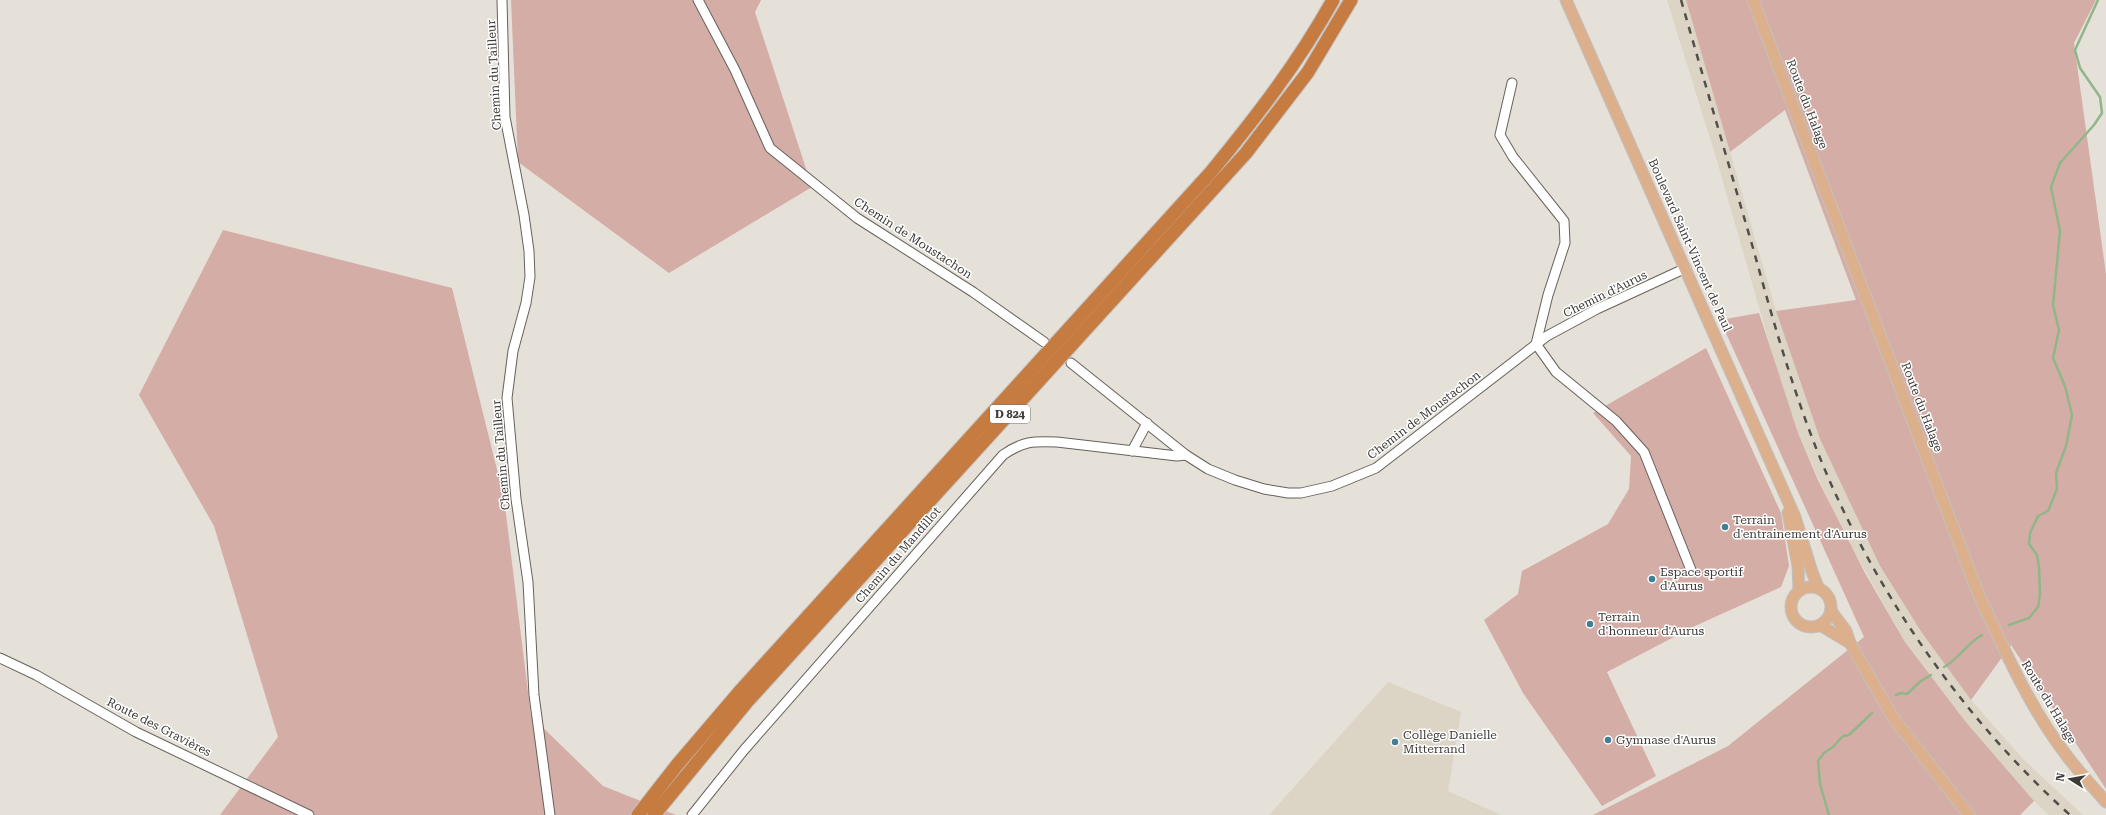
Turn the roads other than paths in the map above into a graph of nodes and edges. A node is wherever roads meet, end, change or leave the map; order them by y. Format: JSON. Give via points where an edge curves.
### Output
{"nodes":[{"id":1,"x":502,"y":0,"type":"edge"},
{"id":2,"x":698,"y":0,"type":"edge"},
{"id":3,"x":1333,"y":0,"type":"edge"},
{"id":4,"x":1350,"y":0,"type":"edge"},
{"id":5,"x":1566,"y":0,"type":"edge"},
{"id":6,"x":1753,"y":0,"type":"edge"},
{"id":7,"x":1512,"y":83,"type":"dead end"},
{"id":8,"x":1686,"y":268,"type":"junction"},
{"id":9,"x":1044,"y":342,"type":"dead end"},
{"id":10,"x":1536,"y":344,"type":"junction"},
{"id":11,"x":1071,"y":363,"type":"dead end"},
{"id":12,"x":1147,"y":423,"type":"junction"},
{"id":13,"x":1132,"y":450,"type":"junction"},
{"id":14,"x":1186,"y":455,"type":"junction"},
{"id":15,"x":1787,"y":502,"type":"junction"},
{"id":16,"x":1691,"y":570,"type":"dead end"},
{"id":17,"x":1818,"y":588,"type":"junction"},
{"id":18,"x":1799,"y":590,"type":"junction"},
{"id":19,"x":1831,"y":611,"type":"junction"},
{"id":20,"x":1820,"y":625,"type":"junction"},
{"id":21,"x":1850,"y":643,"type":"junction"},
{"id":22,"x":0,"y":658,"type":"edge"},
{"id":23,"x":2106,"y":802,"type":"edge"},
{"id":24,"x":309,"y":815,"type":"edge"},
{"id":25,"x":550,"y":815,"type":"edge"},
{"id":26,"x":638,"y":815,"type":"edge"},
{"id":27,"x":654,"y":815,"type":"edge"},
{"id":28,"x":692,"y":815,"type":"edge"},
{"id":29,"x":1970,"y":815,"type":"edge"}],
"edges":[{"from":1,"to":25,"type":"street","name":"Chemin du Tailleur","via":[[505,117],[524,214],[530,277],[513,351],[507,398],[516,499],[528,582],[534,695]]},
{"from":2,"to":9,"type":"street","name":"Chemin de Moustachon","via":[[735,70],[770,148],[856,218],[974,292]]},
{"from":3,"to":26,"type":"highway","number":"D 824","via":[[1270,100],[1211,172],[742,690]]},
{"from":4,"to":27,"type":"highway","number":"D 824","via":[[1308,72],[1246,153],[746,703]]},
{"from":5,"to":8,"type":"main road","name":"Boulevard Saint-Vincent de Paul"},
{"from":6,"to":23,"type":"main road","name":"Route du Halage","via":[[1978,593],[2012,667],[2036,707],[2066,755]]},
{"from":7,"to":10,"type":"street","via":[[1500,135],[1513,157],[1564,221],[1565,243]]},
{"from":8,"to":10,"type":"street","name":"Chemin d'Aurus","via":[[1597,309]]},
{"from":8,"to":15,"type":"main road","name":"Boulevard Saint-Vincent de Paul"},
{"from":10,"to":14,"type":"street","name":"Chemin de Moustachon","via":[[1376,468],[1332,486],[1301,493],[1264,489],[1208,469]]},
{"from":10,"to":16,"type":"street","via":[[1556,372],[1616,421],[1644,452]]},
{"from":11,"to":12,"type":"street","name":"Chemin de Moustachon"},
{"from":12,"to":13,"type":"street"},
{"from":12,"to":14,"type":"street","name":"Chemin de Moustachon"},
{"from":13,"to":14,"type":"street","name":"Chemin du Mandillot"},
{"from":13,"to":28,"type":"street","name":"Chemin du Mandillot","via":[[1038,441],[1018,445],[1003,455],[744,750]]},
{"from":15,"to":17,"type":"main road","name":"Boulevard Saint-Vincent de Paul","via":[[1795,517]]},
{"from":15,"to":18,"type":"main road","name":"Boulevard Saint-Vincent de Paul"},
{"from":17,"to":18,"type":"main road","via":[[1812,586]]},
{"from":17,"to":19,"type":"main road","via":[[1829,597]]},
{"from":18,"to":20,"type":"main road","via":[[1791,608],[1795,619],[1807,627]]},
{"from":19,"to":20,"type":"main road"},
{"from":19,"to":21,"type":"main road","via":[[1846,631]]},
{"from":20,"to":21,"type":"main road"},
{"from":21,"to":29,"type":"main road","via":[[1894,719]]},
{"from":22,"to":24,"type":"street","name":"Route des Gravières","via":[[36,675],[136,732]]}]}
